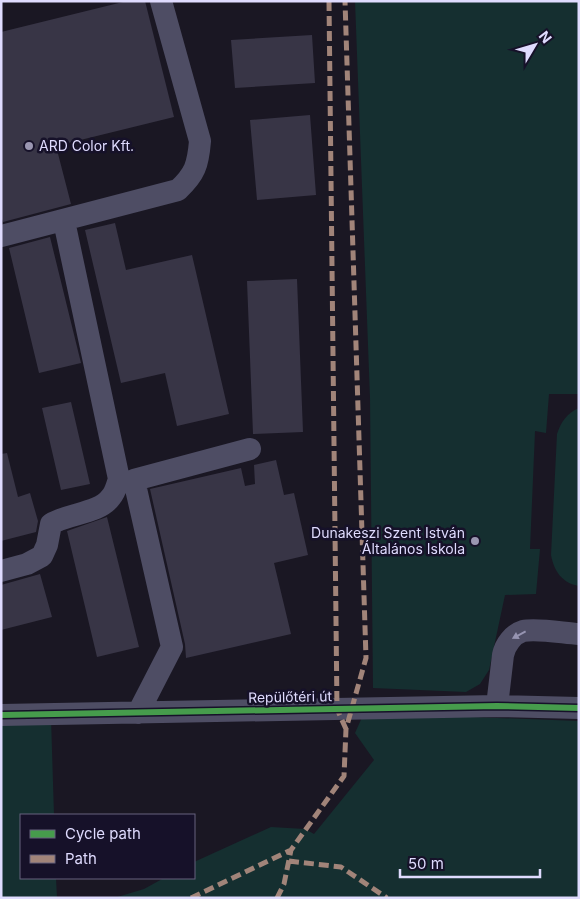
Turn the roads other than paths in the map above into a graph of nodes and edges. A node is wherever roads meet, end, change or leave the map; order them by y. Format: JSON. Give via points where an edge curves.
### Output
{"nodes":[{"id":1,"x":161,"y":1,"type":"edge"},
{"id":2,"x":64,"y":221,"type":"junction"},
{"id":3,"x":1,"y":236,"type":"edge"},
{"id":4,"x":250,"y":449,"type":"dead end"},
{"id":5,"x":1,"y":571,"type":"edge"},
{"id":6,"x":564,"y":628,"type":"edge"},
{"id":7,"x":497,"y":706,"type":"junction"},
{"id":8,"x":579,"y":708,"type":"edge"},
{"id":9,"x":138,"y":713,"type":"junction"},
{"id":10,"x":1,"y":715,"type":"edge"}],
"edges":[{"from":1,"to":2,"type":"street","via":[[200,142],[192,176],[178,190]]},
{"from":2,"to":3,"type":"street"},
{"from":2,"to":5,"type":"street","via":[[119,479],[111,497],[101,506],[51,524],[42,556]]},
{"from":4,"to":9,"type":"street","via":[[134,480],[172,647]]},
{"from":6,"to":7,"type":"street","one_way":true,"via":[[522,631],[506,644],[502,654]]},
{"from":7,"to":8,"type":"street","name":"Repülőtéri út"},
{"from":7,"to":9,"type":"street","name":"Repülőtéri út"},
{"from":9,"to":10,"type":"street","name":"Repülőtéri út"}]}
